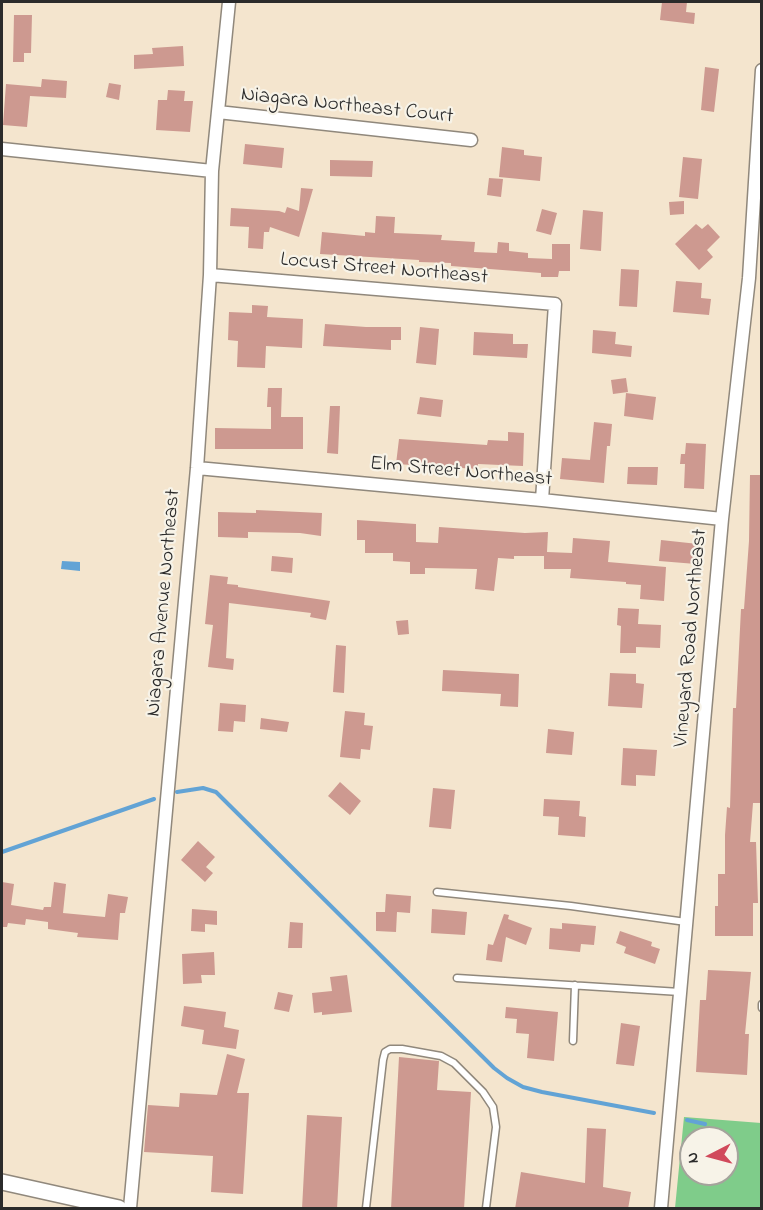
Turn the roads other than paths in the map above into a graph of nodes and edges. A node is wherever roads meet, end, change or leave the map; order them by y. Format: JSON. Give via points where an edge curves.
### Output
{"nodes":[{"id":1,"x":229,"y":2,"type":"edge"},
{"id":2,"x":762,"y":70,"type":"edge"},
{"id":3,"x":218,"y":112,"type":"junction"},
{"id":4,"x":471,"y":140,"type":"dead end"},
{"id":5,"x":2,"y":149,"type":"edge"},
{"id":6,"x":212,"y":171,"type":"junction"},
{"id":7,"x":210,"y":275,"type":"junction"},
{"id":8,"x":197,"y":468,"type":"junction"},
{"id":9,"x":542,"y":500,"type":"junction"},
{"id":10,"x":722,"y":519,"type":"junction"},
{"id":11,"x":437,"y":892,"type":"dead end"},
{"id":12,"x":686,"y":922,"type":"junction"},
{"id":13,"x":457,"y":978,"type":"dead end"},
{"id":14,"x":576,"y":986,"type":"junction"},
{"id":15,"x":680,"y":992,"type":"junction"},
{"id":16,"x":573,"y":1041,"type":"dead end"},
{"id":17,"x":2,"y":1182,"type":"edge"},
{"id":18,"x":61,"y":1202,"type":"edge"},
{"id":19,"x":119,"y":1209,"type":"edge"},
{"id":20,"x":130,"y":1209,"type":"edge"},
{"id":21,"x":366,"y":1209,"type":"edge"},
{"id":22,"x":486,"y":1209,"type":"edge"},
{"id":23,"x":661,"y":1209,"type":"edge"}],
"edges":[{"from":1,"to":3,"type":"street","name":"Niagara Avenue Northeast"},
{"from":2,"to":10,"type":"street","name":"Vineyard Road Northeast","via":[[749,278]]},
{"from":3,"to":4,"type":"street","name":"Niagara Northeast Court"},
{"from":3,"to":6,"type":"street","name":"Niagara Avenue Northeast"},
{"from":5,"to":6,"type":"street"},
{"from":6,"to":7,"type":"street","name":"Niagara Avenue Northeast"},
{"from":7,"to":8,"type":"street","name":"Niagara Avenue Northeast"},
{"from":7,"to":9,"type":"street","name":"Locust Street Northeast","via":[[555,304]]},
{"from":8,"to":9,"type":"street","name":"Elm Street Northeast"},
{"from":8,"to":20,"type":"street","name":"Niagara Avenue Northeast"},
{"from":9,"to":10,"type":"street","name":"Elm Street Northeast"},
{"from":10,"to":12,"type":"street","name":"Vineyard Road Northeast"},
{"from":11,"to":12,"type":"lane"},
{"from":12,"to":15,"type":"street","name":"Vineyard Road Northeast"},
{"from":13,"to":14,"type":"lane"},
{"from":14,"to":15,"type":"lane"},
{"from":14,"to":16,"type":"lane"},
{"from":15,"to":23,"type":"street","name":"Vineyard Road Northeast"},
{"from":17,"to":18,"type":"street"},
{"from":18,"to":19,"type":"street"},
{"from":21,"to":22,"type":"lane","via":[[383,1060],[390,1049],[402,1049],[441,1056],[454,1063],[493,1107],[496,1127]]}]}
